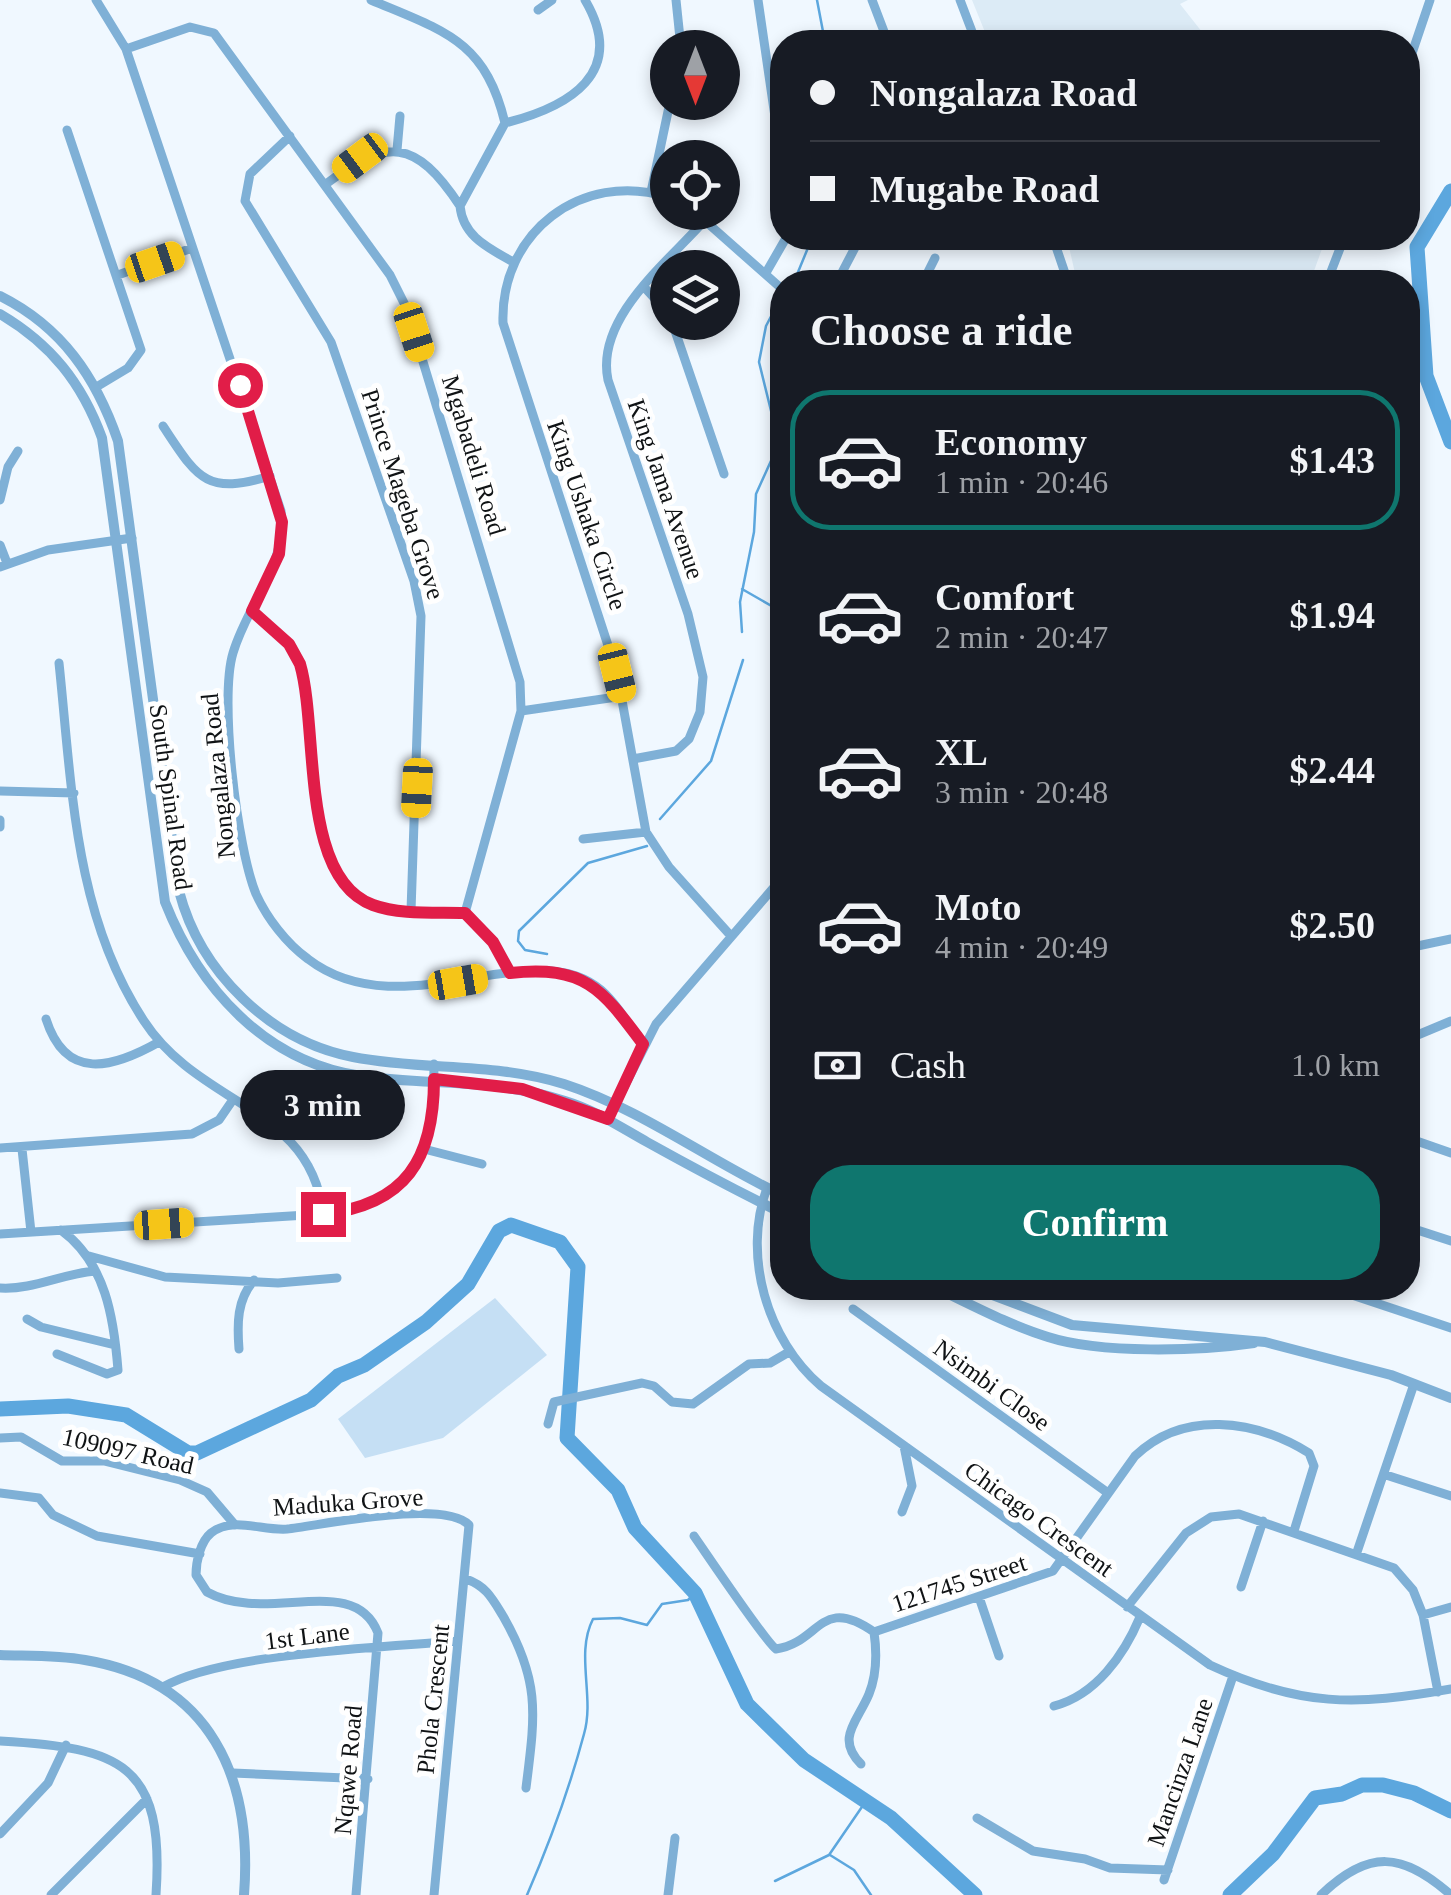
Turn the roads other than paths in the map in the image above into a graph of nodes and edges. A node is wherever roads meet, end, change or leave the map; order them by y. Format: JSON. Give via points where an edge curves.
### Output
{"nodes":[{"id":1,"x":96,"y":0,"type":"edge"},
{"id":2,"x":371,"y":0,"type":"edge"},
{"id":3,"x":552,"y":0,"type":"edge"},
{"id":4,"x":586,"y":0,"type":"edge"},
{"id":5,"x":676,"y":0,"type":"edge"},
{"id":6,"x":758,"y":0,"type":"edge"},
{"id":7,"x":872,"y":0,"type":"edge"},
{"id":8,"x":960,"y":0,"type":"edge"},
{"id":9,"x":1430,"y":0,"type":"edge"},
{"id":10,"x":538,"y":10,"type":"dead end"},
{"id":11,"x":678,"y":30,"type":"edge"},
{"id":12,"x":883,"y":30,"type":"edge"},
{"id":13,"x":971,"y":30,"type":"edge"},
{"id":14,"x":1420,"y":30,"type":"edge"},
{"id":15,"x":126,"y":49,"type":"junction"},
{"id":16,"x":770,"y":83,"type":"edge"},
{"id":17,"x":400,"y":116,"type":"dead end"},
{"id":18,"x":506,"y":123,"type":"junction"},
{"id":19,"x":67,"y":130,"type":"dead end"},
{"id":20,"x":290,"y":136,"type":"junction"},
{"id":21,"x":397,"y":150,"type":"junction"},
{"id":22,"x":326,"y":184,"type":"junction"},
{"id":23,"x":650,"y":192,"type":"edge"},
{"id":24,"x":460,"y":206,"type":"junction"},
{"id":25,"x":696,"y":230,"type":"edge"},
{"id":26,"x":717,"y":230,"type":"edge"},
{"id":27,"x":192,"y":248,"type":"junction"},
{"id":28,"x":779,"y":250,"type":"edge"},
{"id":29,"x":936,"y":258,"type":"dead end"},
{"id":30,"x":513,"y":262,"type":"junction"},
{"id":31,"x":930,"y":270,"type":"edge"},
{"id":32,"x":767,"y":271,"type":"junction"},
{"id":33,"x":118,"y":275,"type":"junction"},
{"id":34,"x":770,"y":275,"type":"edge"},
{"id":35,"x":646,"y":288,"type":"junction"},
{"id":36,"x":650,"y":293,"type":"edge"},
{"id":37,"x":0,"y":296,"type":"edge"},
{"id":38,"x":0,"y":314,"type":"edge"},
{"id":39,"x":678,"y":340,"type":"edge"},
{"id":40,"x":98,"y":386,"type":"junction"},
{"id":41,"x":163,"y":426,"type":"dead end"},
{"id":42,"x":18,"y":451,"type":"dead end"},
{"id":43,"x":724,"y":474,"type":"dead end"},
{"id":44,"x":270,"y":476,"type":"junction"},
{"id":45,"x":0,"y":500,"type":"edge"},
{"id":46,"x":132,"y":538,"type":"junction"},
{"id":47,"x":117,"y":540,"type":"junction"},
{"id":48,"x":0,"y":545,"type":"edge"},
{"id":49,"x":4,"y":565,"type":"edge"},
{"id":50,"x":252,"y":611,"type":"junction"},
{"id":51,"x":59,"y":663,"type":"dead end"},
{"id":52,"x":622,"y":696,"type":"junction"},
{"id":53,"x":522,"y":711,"type":"junction"},
{"id":54,"x":633,"y":759,"type":"junction"},
{"id":55,"x":0,"y":792,"type":"edge"},
{"id":56,"x":74,"y":793,"type":"junction"},
{"id":57,"x":646,"y":832,"type":"junction"},
{"id":58,"x":583,"y":839,"type":"dead end"},
{"id":59,"x":770,"y":892,"type":"edge"},
{"id":60,"x":411,"y":911,"type":"junction"},
{"id":61,"x":465,"y":913,"type":"junction"},
{"id":62,"x":731,"y":936,"type":"junction"},
{"id":63,"x":1451,"y":939,"type":"edge"},
{"id":64,"x":1420,"y":945,"type":"edge"},
{"id":65,"x":510,"y":973,"type":"junction"},
{"id":66,"x":46,"y":1019,"type":"dead end"},
{"id":67,"x":1451,"y":1021,"type":"edge"},
{"id":68,"x":1420,"y":1034,"type":"edge"},
{"id":69,"x":159,"y":1042,"type":"junction"},
{"id":70,"x":643,"y":1044,"type":"junction"},
{"id":71,"x":434,"y":1064,"type":"junction"},
{"id":72,"x":434,"y":1079,"type":"junction"},
{"id":73,"x":232,"y":1101,"type":"junction"},
{"id":74,"x":614,"y":1106,"type":"junction"},
{"id":75,"x":608,"y":1119,"type":"junction"},
{"id":76,"x":1420,"y":1142,"type":"edge"},
{"id":77,"x":0,"y":1148,"type":"edge"},
{"id":78,"x":424,"y":1148,"type":"junction"},
{"id":79,"x":22,"y":1149,"type":"junction"},
{"id":80,"x":1451,"y":1154,"type":"edge"},
{"id":81,"x":482,"y":1164,"type":"dead end"},
{"id":82,"x":768,"y":1188,"type":"joint"},
{"id":83,"x":762,"y":1203,"type":"junction"},
{"id":84,"x":770,"y":1207,"type":"edge"},
{"id":85,"x":323,"y":1214,"type":"junction"},
{"id":86,"x":62,"y":1230,"type":"junction"},
{"id":87,"x":1420,"y":1231,"type":"edge"},
{"id":88,"x":30,"y":1232,"type":"junction"},
{"id":89,"x":0,"y":1234,"type":"edge"},
{"id":90,"x":1451,"y":1242,"type":"edge"},
{"id":91,"x":89,"y":1256,"type":"junction"},
{"id":92,"x":94,"y":1271,"type":"junction"},
{"id":93,"x":337,"y":1278,"type":"dead end"},
{"id":94,"x":254,"y":1280,"type":"junction"},
{"id":95,"x":0,"y":1288,"type":"edge"},
{"id":96,"x":961,"y":1300,"type":"edge"},
{"id":97,"x":1006,"y":1300,"type":"edge"},
{"id":98,"x":1367,"y":1300,"type":"edge"},
{"id":99,"x":853,"y":1309,"type":"dead end"},
{"id":100,"x":27,"y":1318,"type":"dead end"},
{"id":101,"x":1451,"y":1328,"type":"edge"},
{"id":102,"x":1265,"y":1342,"type":"junction"},
{"id":103,"x":115,"y":1344,"type":"junction"},
{"id":104,"x":240,"y":1348,"type":"dead end"},
{"id":105,"x":789,"y":1352,"type":"junction"},
{"id":106,"x":57,"y":1354,"type":"dead end"},
{"id":107,"x":1414,"y":1384,"type":"junction"},
{"id":108,"x":1451,"y":1398,"type":"edge"},
{"id":109,"x":548,"y":1424,"type":"dead end"},
{"id":110,"x":0,"y":1438,"type":"edge"},
{"id":111,"x":904,"y":1446,"type":"junction"},
{"id":112,"x":1386,"y":1475,"type":"junction"},
{"id":113,"x":0,"y":1493,"type":"edge"},
{"id":114,"x":1108,"y":1493,"type":"junction"},
{"id":115,"x":1451,"y":1496,"type":"edge"},
{"id":116,"x":902,"y":1512,"type":"dead end"},
{"id":117,"x":453,"y":1516,"type":"joint"},
{"id":118,"x":1263,"y":1521,"type":"junction"},
{"id":119,"x":235,"y":1524,"type":"junction"},
{"id":120,"x":1294,"y":1531,"type":"junction"},
{"id":121,"x":694,"y":1536,"type":"dead end"},
{"id":122,"x":1357,"y":1552,"type":"junction"},
{"id":123,"x":200,"y":1554,"type":"junction"},
{"id":124,"x":1064,"y":1561,"type":"junction"},
{"id":125,"x":466,"y":1579,"type":"junction"},
{"id":126,"x":1241,"y":1587,"type":"dead end"},
{"id":127,"x":980,"y":1597,"type":"junction"},
{"id":128,"x":1126,"y":1607,"type":"junction"},
{"id":129,"x":1451,"y":1607,"type":"edge"},
{"id":130,"x":1423,"y":1615,"type":"junction"},
{"id":131,"x":1140,"y":1617,"type":"junction"},
{"id":132,"x":874,"y":1632,"type":"junction"},
{"id":133,"x":458,"y":1641,"type":"junction"},
{"id":134,"x":379,"y":1648,"type":"junction"},
{"id":135,"x":0,"y":1655,"type":"edge"},
{"id":136,"x":999,"y":1656,"type":"dead end"},
{"id":137,"x":1233,"y":1676,"type":"junction"},
{"id":138,"x":163,"y":1687,"type":"junction"},
{"id":139,"x":1451,"y":1689,"type":"edge"},
{"id":140,"x":1438,"y":1692,"type":"junction"},
{"id":141,"x":1054,"y":1706,"type":"dead end"},
{"id":142,"x":0,"y":1741,"type":"edge"},
{"id":143,"x":66,"y":1745,"type":"junction"},
{"id":144,"x":861,"y":1764,"type":"dead end"},
{"id":145,"x":234,"y":1772,"type":"junction"},
{"id":146,"x":368,"y":1779,"type":"junction"},
{"id":147,"x":526,"y":1788,"type":"dead end"},
{"id":148,"x":147,"y":1799,"type":"junction"},
{"id":149,"x":977,"y":1818,"type":"dead end"},
{"id":150,"x":0,"y":1834,"type":"edge"},
{"id":151,"x":675,"y":1838,"type":"dead end"},
{"id":152,"x":1451,"y":1894,"type":"edge"},
{"id":153,"x":51,"y":1895,"type":"edge"},
{"id":154,"x":156,"y":1895,"type":"edge"},
{"id":155,"x":244,"y":1895,"type":"edge"},
{"id":156,"x":356,"y":1895,"type":"edge"},
{"id":157,"x":434,"y":1895,"type":"edge"},
{"id":158,"x":668,"y":1895,"type":"edge"},
{"id":159,"x":1320,"y":1895,"type":"edge"}],
"edges":[{"from":1,"to":15,"type":"street","name":"Nongalaza Road"},
{"from":2,"to":18,"type":"street","via":[[474,54],[494,80]]},
{"from":3,"to":10,"type":"street"},
{"from":4,"to":18,"type":"street","via":[[601,35],[586,84],[562,105]]},
{"from":5,"to":11,"type":"street"},
{"from":6,"to":16,"type":"street"},
{"from":7,"to":12,"type":"street"},
{"from":8,"to":13,"type":"street"},
{"from":9,"to":14,"type":"street"},
{"from":15,"to":20,"type":"street","name":"Mgabadeli Road","via":[[190,27],[207,29]]},
{"from":15,"to":27,"type":"street","name":"Nongalaza Road"},
{"from":17,"to":21,"type":"street"},
{"from":18,"to":24,"type":"street"},
{"from":19,"to":33,"type":"street"},
{"from":20,"to":22,"type":"street","name":"Mgabadeli Road"},
{"from":20,"to":60,"type":"street","name":"Prince Mageba Grove","via":[[250,174],[245,200],[331,342],[422,616]]},
{"from":21,"to":22,"type":"street","via":[[370,153]]},
{"from":21,"to":24,"type":"street"},
{"from":22,"to":53,"type":"street","name":"Mgabadeli Road","via":[[406,308],[514,655]]},
{"from":23,"to":30,"type":"street","name":"King Ushaka Circle","via":[[607,191],[565,205],[530,235]]},
{"from":24,"to":30,"type":"street","via":[[470,234]]},
{"from":25,"to":35,"type":"street","name":"King Jama Avenue"},
{"from":26,"to":32,"type":"street"},
{"from":27,"to":33,"type":"street"},
{"from":27,"to":44,"type":"street","name":"Nongalaza Road"},
{"from":28,"to":32,"type":"street"},
{"from":29,"to":31,"type":"street"},
{"from":30,"to":52,"type":"street","name":"King Ushaka Circle","via":[[503,309],[506,340]]},
{"from":32,"to":34,"type":"street"},
{"from":33,"to":40,"type":"street","via":[[141,350],[128,368]]},
{"from":35,"to":36,"type":"street"},
{"from":35,"to":54,"type":"street","name":"King Jama Avenue","via":[[613,332],[607,373],[688,614],[704,688],[682,746]]},
{"from":37,"to":40,"type":"street","name":"South Spinal Road","via":[[50,328]]},
{"from":38,"to":47,"type":"street","name":"South Spinal Road","via":[[51,352],[85,396],[106,458]]},
{"from":39,"to":43,"type":"street"},
{"from":40,"to":46,"type":"street","name":"South Spinal Road","via":[[118,441]]},
{"from":41,"to":44,"type":"street","via":[[207,481],[232,486]]},
{"from":42,"to":45,"type":"street"},
{"from":44,"to":50,"type":"street","name":"Nongalaza Road","via":[[281,511],[281,544]]},
{"from":46,"to":47,"type":"street"},
{"from":46,"to":71,"type":"street","name":"South Spinal Road","via":[[174,863],[183,906],[206,954],[244,1000],[310,1044],[354,1057]]},
{"from":47,"to":49,"type":"street","via":[[48,550]]},
{"from":47,"to":72,"type":"street","name":"South Spinal Road","via":[[159,870],[165,902],[190,957],[237,1015],[274,1043],[337,1071]]},
{"from":48,"to":49,"type":"street"},
{"from":50,"to":60,"type":"street","via":[[289,644],[300,664],[322,831],[335,875],[362,901]]},
{"from":50,"to":65,"type":"street","name":"Nongalaza Road","via":[[231,662],[228,720],[248,867],[276,926],[308,960],[374,987],[438,986]]},
{"from":51,"to":56,"type":"street"},
{"from":52,"to":53,"type":"street"},
{"from":52,"to":54,"type":"street","name":"King Ushaka Circle"},
{"from":53,"to":61,"type":"street","name":"Mgabadeli Road"},
{"from":54,"to":57,"type":"street","name":"King Ushaka Circle"},
{"from":55,"to":56,"type":"street"},
{"from":56,"to":69,"type":"street","via":[[96,924]]},
{"from":57,"to":58,"type":"street"},
{"from":57,"to":62,"type":"street","name":"King Ushaka Circle"},
{"from":59,"to":62,"type":"street"},
{"from":60,"to":61,"type":"street"},
{"from":61,"to":65,"type":"street"},
{"from":62,"to":70,"type":"street"},
{"from":63,"to":64,"type":"street"},
{"from":65,"to":70,"type":"street","name":"Nongalaza Road","via":[[583,979],[602,991]]},
{"from":66,"to":69,"type":"street","via":[[59,1048],[83,1062],[117,1062]]},
{"from":67,"to":68,"type":"street"},
{"from":69,"to":73,"type":"street"},
{"from":70,"to":74,"type":"street"},
{"from":71,"to":72,"type":"street"},
{"from":71,"to":74,"type":"street","name":"South Spinal Road","via":[[503,1069]]},
{"from":72,"to":75,"type":"street","name":"South Spinal Road","via":[[522,1089]]},
{"from":72,"to":78,"type":"street"},
{"from":73,"to":79,"type":"street","via":[[219,1120],[192,1134]]},
{"from":73,"to":85,"type":"street","via":[[302,1151],[318,1183]]},
{"from":74,"to":75,"type":"street"},
{"from":74,"to":82,"type":"street","name":"South Spinal Road"},
{"from":75,"to":83,"type":"street","name":"South Spinal Road"},
{"from":76,"to":80,"type":"street"},
{"from":77,"to":79,"type":"street"},
{"from":78,"to":81,"type":"street"},
{"from":78,"to":85,"type":"street","via":[[410,1176],[387,1196]]},
{"from":79,"to":88,"type":"street"},
{"from":82,"to":83,"type":"street","name":"Chicago Crescent"},
{"from":83,"to":84,"type":"street","name":"South Spinal Road"},
{"from":83,"to":105,"type":"street","name":"Chicago Crescent","via":[[755,1249]]},
{"from":85,"to":86,"type":"street"},
{"from":86,"to":88,"type":"street"},
{"from":86,"to":91,"type":"street"},
{"from":87,"to":90,"type":"street"},
{"from":88,"to":89,"type":"street"},
{"from":91,"to":92,"type":"street"},
{"from":91,"to":94,"type":"street","via":[[165,1277]]},
{"from":92,"to":95,"type":"street","via":[[58,1275],[30,1288]]},
{"from":92,"to":103,"type":"street","via":[[114,1318]]},
{"from":93,"to":94,"type":"street"},
{"from":94,"to":104,"type":"street","via":[[238,1316]]},
{"from":96,"to":102,"type":"street","via":[[1068,1342],[1200,1349]]},
{"from":97,"to":102,"type":"street","via":[[1072,1325]]},
{"from":98,"to":101,"type":"street"},
{"from":99,"to":114,"type":"street","name":"Nsimbi Close"},
{"from":100,"to":103,"type":"street","via":[[41,1328]]},
{"from":102,"to":107,"type":"street"},
{"from":103,"to":106,"type":"street","via":[[118,1370],[112,1375]]},
{"from":105,"to":109,"type":"street","via":[[749,1364],[693,1404],[672,1402],[647,1384],[555,1402]]},
{"from":105,"to":111,"type":"street","name":"Chicago Crescent","via":[[821,1386]]},
{"from":107,"to":108,"type":"street"},
{"from":107,"to":112,"type":"street"},
{"from":110,"to":119,"type":"street","name":"109097 Road","via":[[21,1438],[62,1461],[104,1461],[180,1480],[207,1492]]},
{"from":111,"to":116,"type":"street","via":[[912,1486]]},
{"from":111,"to":124,"type":"street","name":"Chicago Crescent"},
{"from":112,"to":115,"type":"street"},
{"from":112,"to":122,"type":"street"},
{"from":113,"to":123,"type":"street","via":[[39,1498],[54,1515],[97,1536]]},
{"from":114,"to":120,"type":"street","via":[[1149,1442],[1184,1426],[1220,1423],[1309,1452],[1314,1466]]},
{"from":114,"to":124,"type":"street"},
{"from":117,"to":119,"type":"street","name":"Maduka Grove","via":[[284,1529]]},
{"from":117,"to":125,"type":"street","name":"Phola Crescent","via":[[468,1525]]},
{"from":118,"to":120,"type":"street"},
{"from":118,"to":126,"type":"street"},
{"from":118,"to":128,"type":"street","via":[[1226,1513],[1198,1523]]},
{"from":119,"to":123,"type":"street","via":[[212,1532]]},
{"from":120,"to":122,"type":"street"},
{"from":121,"to":132,"type":"street","name":"121745 Street","via":[[770,1647],[784,1648],[835,1616]]},
{"from":122,"to":130,"type":"street","via":[[1405,1578]]},
{"from":123,"to":134,"type":"street","via":[[196,1576],[217,1598],[262,1606],[355,1604],[374,1623]]},
{"from":124,"to":127,"type":"street","name":"121745 Street","via":[[1043,1576]]},
{"from":124,"to":128,"type":"street","name":"Chicago Crescent"},
{"from":125,"to":133,"type":"street","name":"Phola Crescent"},
{"from":125,"to":147,"type":"street","via":[[489,1593],[532,1674]]},
{"from":127,"to":132,"type":"street","name":"121745 Street"},
{"from":127,"to":136,"type":"street"},
{"from":128,"to":131,"type":"street","name":"Chicago Crescent"},
{"from":129,"to":130,"type":"street"},
{"from":130,"to":140,"type":"street"},
{"from":131,"to":137,"type":"street","name":"Chicago Crescent"},
{"from":131,"to":141,"type":"street","via":[[1122,1656],[1080,1697]]},
{"from":132,"to":144,"type":"street","via":[[874,1678],[849,1730],[848,1744]]},
{"from":133,"to":134,"type":"street","name":"1st Lane"},
{"from":133,"to":157,"type":"street","name":"Phola Crescent"},
{"from":134,"to":138,"type":"street","name":"1st Lane","via":[[193,1673]]},
{"from":134,"to":146,"type":"street","name":"Nqawe Road"},
{"from":135,"to":138,"type":"street","via":[[83,1659]]},
{"from":137,"to":140,"type":"street","name":"Chicago Crescent","via":[[1323,1702]]},
{"from":137,"to":149,"type":"street","name":"Mancinza Lane","via":[[1166,1875],[1033,1851]]},
{"from":138,"to":145,"type":"street","via":[[211,1734]]},
{"from":139,"to":140,"type":"street","name":"Chicago Crescent"},
{"from":142,"to":143,"type":"street"},
{"from":143,"to":148,"type":"street","via":[[111,1758]]},
{"from":143,"to":150,"type":"street","via":[[48,1784]]},
{"from":145,"to":146,"type":"street"},
{"from":145,"to":155,"type":"street","via":[[246,1832]]},
{"from":146,"to":156,"type":"street","name":"Nqawe Road"},
{"from":148,"to":153,"type":"street"},
{"from":148,"to":154,"type":"street","via":[[158,1829]]},
{"from":151,"to":158,"type":"street"},
{"from":152,"to":159,"type":"street","via":[[1416,1868],[1378,1861]]}]}
